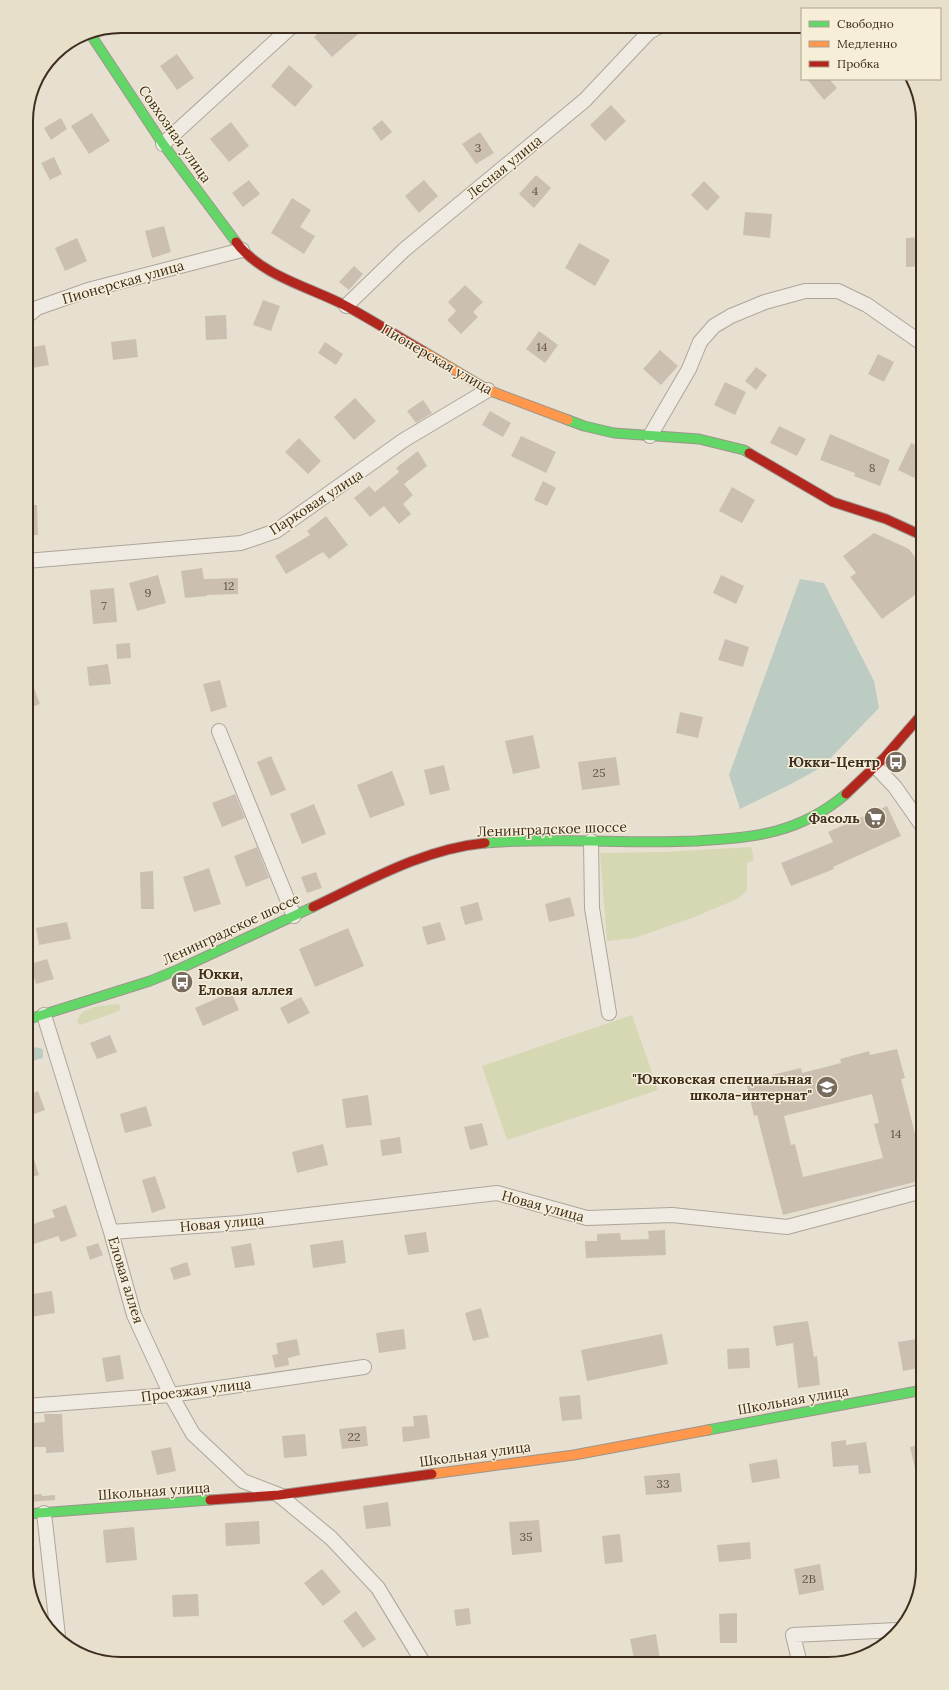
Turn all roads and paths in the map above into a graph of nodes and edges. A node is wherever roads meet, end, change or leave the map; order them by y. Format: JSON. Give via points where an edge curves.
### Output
{"nodes":[{"id":1,"x":284,"y":33,"type":"edge"},
{"id":2,"x":648,"y":33,"type":"edge"},
{"id":3,"x":93,"y":38,"type":"edge"},
{"id":4,"x":163,"y":144,"type":"junction"},
{"id":5,"x":242,"y":250,"type":"junction"},
{"id":6,"x":346,"y":306,"type":"junction"},
{"id":7,"x":33,"y":311,"type":"edge"},
{"id":8,"x":916,"y":339,"type":"edge"},
{"id":9,"x":488,"y":390,"type":"junction"},
{"id":10,"x":650,"y":436,"type":"junction"},
{"id":11,"x":916,"y":533,"type":"edge"},
{"id":12,"x":33,"y":560,"type":"edge"},
{"id":13,"x":916,"y":721,"type":"edge"},
{"id":14,"x":219,"y":731,"type":"dead end"},
{"id":15,"x":876,"y":767,"type":"junction"},
{"id":16,"x":916,"y":817,"type":"edge"},
{"id":17,"x":591,"y":841,"type":"junction"},
{"id":18,"x":294,"y":916,"type":"junction"},
{"id":19,"x":609,"y":1013,"type":"dead end"},
{"id":20,"x":44,"y":1015,"type":"junction"},
{"id":21,"x":33,"y":1018,"type":"edge"},
{"id":22,"x":916,"y":1193,"type":"edge"},
{"id":23,"x":111,"y":1232,"type":"junction"},
{"id":24,"x":364,"y":1367,"type":"dead end"},
{"id":25,"x":916,"y":1391,"type":"edge"},
{"id":26,"x":171,"y":1395,"type":"junction"},
{"id":27,"x":33,"y":1405,"type":"edge"},
{"id":28,"x":280,"y":1495,"type":"junction"},
{"id":29,"x":44,"y":1513,"type":"junction"},
{"id":30,"x":33,"y":1514,"type":"edge"},
{"id":31,"x":57,"y":1629,"type":"edge"},
{"id":32,"x":891,"y":1630,"type":"edge"},
{"id":33,"x":420,"y":1657,"type":"edge"},
{"id":34,"x":798,"y":1657,"type":"edge"}],
"edges":[{"from":1,"to":4,"type":"street"},
{"from":2,"to":6,"type":"street","name":"Лесная улица","via":[[585,100],[404,250]]},
{"from":3,"to":4,"type":"street","name":"Совхозная улица"},
{"from":4,"to":5,"type":"street","name":"Совхозная улица"},
{"from":5,"to":6,"type":"street","name":"Пионерская улица","via":[[278,276]]},
{"from":5,"to":7,"type":"street","name":"Пионерская улица","via":[[88,290]]},
{"from":6,"to":9,"type":"street","name":"Пионерская улица"},
{"from":8,"to":10,"type":"street","via":[[867,305],[838,291],[805,291],[765,302],[714,326],[700,342],[689,369]]},
{"from":9,"to":10,"type":"street","name":"Пионерская улица","via":[[584,426],[614,433]]},
{"from":9,"to":12,"type":"street","name":"Парковая улица","via":[[404,440],[276,532],[240,543]]},
{"from":10,"to":11,"type":"street","name":"Пионерская улица","via":[[699,439],[744,450],[833,502],[886,519]]},
{"from":13,"to":15,"type":"street","name":"Ленинградское шоссе"},
{"from":14,"to":18,"type":"street"},
{"from":15,"to":16,"type":"street","via":[[895,787]]},
{"from":15,"to":17,"type":"street","name":"Ленинградское шоссе","via":[[852,790],[824,810],[783,830],[738,839]]},
{"from":17,"to":18,"type":"street","name":"Ленинградское шоссе","via":[[509,841],[452,848],[398,867]]},
{"from":17,"to":19,"type":"street","via":[[592,908]]},
{"from":18,"to":20,"type":"street","name":"Ленинградское шоссе","via":[[157,978]]},
{"from":20,"to":21,"type":"street","name":"Ленинградское шоссе"},
{"from":20,"to":23,"type":"street","name":"Еловая аллея"},
{"from":22,"to":23,"type":"street","name":"Новая улица","via":[[787,1227],[672,1215],[587,1218],[498,1193],[240,1223]]},
{"from":23,"to":26,"type":"street","name":"Еловая аллея","via":[[134,1315]]},
{"from":24,"to":26,"type":"street","name":"Проезжая улица"},
{"from":25,"to":28,"type":"street","name":"Школьная улица","via":[[574,1455]]},
{"from":26,"to":27,"type":"street","name":"Проезжая улица"},
{"from":26,"to":28,"type":"street","name":"Еловая аллея","via":[[193,1434],[243,1481]]},
{"from":28,"to":29,"type":"street","name":"Школьная улица"},
{"from":28,"to":33,"type":"street","name":"Еловая аллея","via":[[331,1538],[378,1588]]},
{"from":29,"to":30,"type":"street","name":"Школьная улица"},
{"from":29,"to":31,"type":"street"},
{"from":32,"to":34,"type":"street","via":[[793,1635]]}]}
